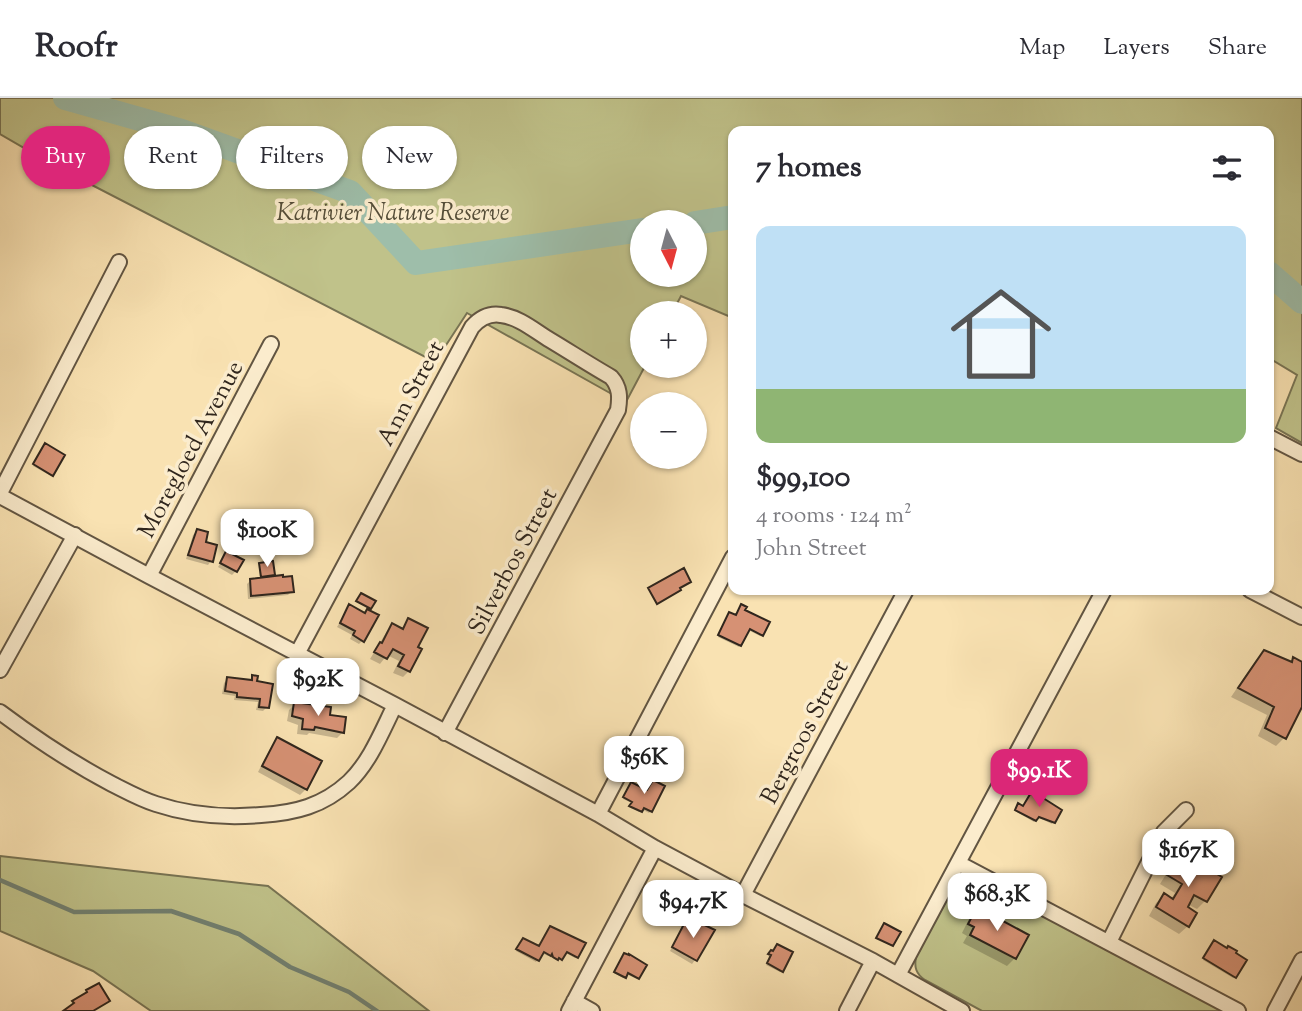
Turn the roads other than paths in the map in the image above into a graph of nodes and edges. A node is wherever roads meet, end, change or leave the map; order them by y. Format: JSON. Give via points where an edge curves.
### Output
{"nodes":[{"id":1,"x":119,"y":261,"type":"dead end"},
{"id":2,"x":271,"y":344,"type":"dead end"},
{"id":3,"x":618,"y":410,"type":"joint"},
{"id":4,"x":1274,"y":440,"type":"edge"},
{"id":5,"x":1302,"y":454,"type":"edge"},
{"id":6,"x":0,"y":494,"type":"edge"},
{"id":7,"x":75,"y":536,"type":"junction"},
{"id":8,"x":728,"y":567,"type":"edge"},
{"id":9,"x":149,"y":576,"type":"junction"},
{"id":10,"x":903,"y":595,"type":"edge"},
{"id":11,"x":1101,"y":595,"type":"edge"},
{"id":12,"x":1260,"y":595,"type":"edge"},
{"id":13,"x":1302,"y":617,"type":"edge"},
{"id":14,"x":297,"y":654,"type":"junction"},
{"id":15,"x":0,"y":670,"type":"edge"},
{"id":16,"x":395,"y":705,"type":"junction"},
{"id":17,"x":0,"y":712,"type":"edge"},
{"id":18,"x":446,"y":733,"type":"junction"},
{"id":19,"x":1186,"y":810,"type":"dead end"},
{"id":20,"x":598,"y":814,"type":"junction"},
{"id":21,"x":656,"y":848,"type":"junction"},
{"id":22,"x":958,"y":863,"type":"junction"},
{"id":23,"x":743,"y":895,"type":"junction"},
{"id":24,"x":1109,"y":942,"type":"junction"},
{"id":25,"x":1302,"y":960,"type":"edge"},
{"id":26,"x":873,"y":961,"type":"junction"},
{"id":27,"x":898,"y":975,"type":"junction"},
{"id":28,"x":572,"y":1006,"type":"edge"},
{"id":29,"x":592,"y":1011,"type":"edge"},
{"id":30,"x":847,"y":1011,"type":"edge"},
{"id":31,"x":962,"y":1011,"type":"edge"},
{"id":32,"x":1238,"y":1011,"type":"edge"},
{"id":33,"x":1275,"y":1011,"type":"edge"}],
"edges":[{"from":1,"to":6,"type":"street"},
{"from":2,"to":9,"type":"street","name":"Moregloed Avenue"},
{"from":3,"to":14,"type":"street","name":"Ann Street","via":[[619,391],[611,377],[512,318],[499,314],[480,319],[456,355]]},
{"from":3,"to":18,"type":"street","name":"Silverbos Street"},
{"from":4,"to":5,"type":"street"},
{"from":6,"to":7,"type":"street"},
{"from":7,"to":9,"type":"street"},
{"from":7,"to":15,"type":"street"},
{"from":8,"to":20,"type":"street"},
{"from":9,"to":14,"type":"street"},
{"from":10,"to":23,"type":"street","name":"Bergroos Street"},
{"from":11,"to":22,"type":"street"},
{"from":12,"to":13,"type":"street"},
{"from":14,"to":16,"type":"street"},
{"from":16,"to":17,"type":"street","via":[[363,765],[341,789],[289,813],[244,817],[155,804],[59,755]]},
{"from":16,"to":18,"type":"street"},
{"from":18,"to":20,"type":"street"},
{"from":19,"to":24,"type":"street","via":[[1164,832]]},
{"from":20,"to":21,"type":"street"},
{"from":21,"to":23,"type":"street"},
{"from":21,"to":28,"type":"street"},
{"from":22,"to":24,"type":"street"},
{"from":22,"to":27,"type":"street"},
{"from":23,"to":26,"type":"street"},
{"from":24,"to":32,"type":"street"},
{"from":25,"to":33,"type":"street"},
{"from":26,"to":27,"type":"street"},
{"from":26,"to":30,"type":"street"},
{"from":27,"to":31,"type":"street"},
{"from":28,"to":29,"type":"street"}]}
